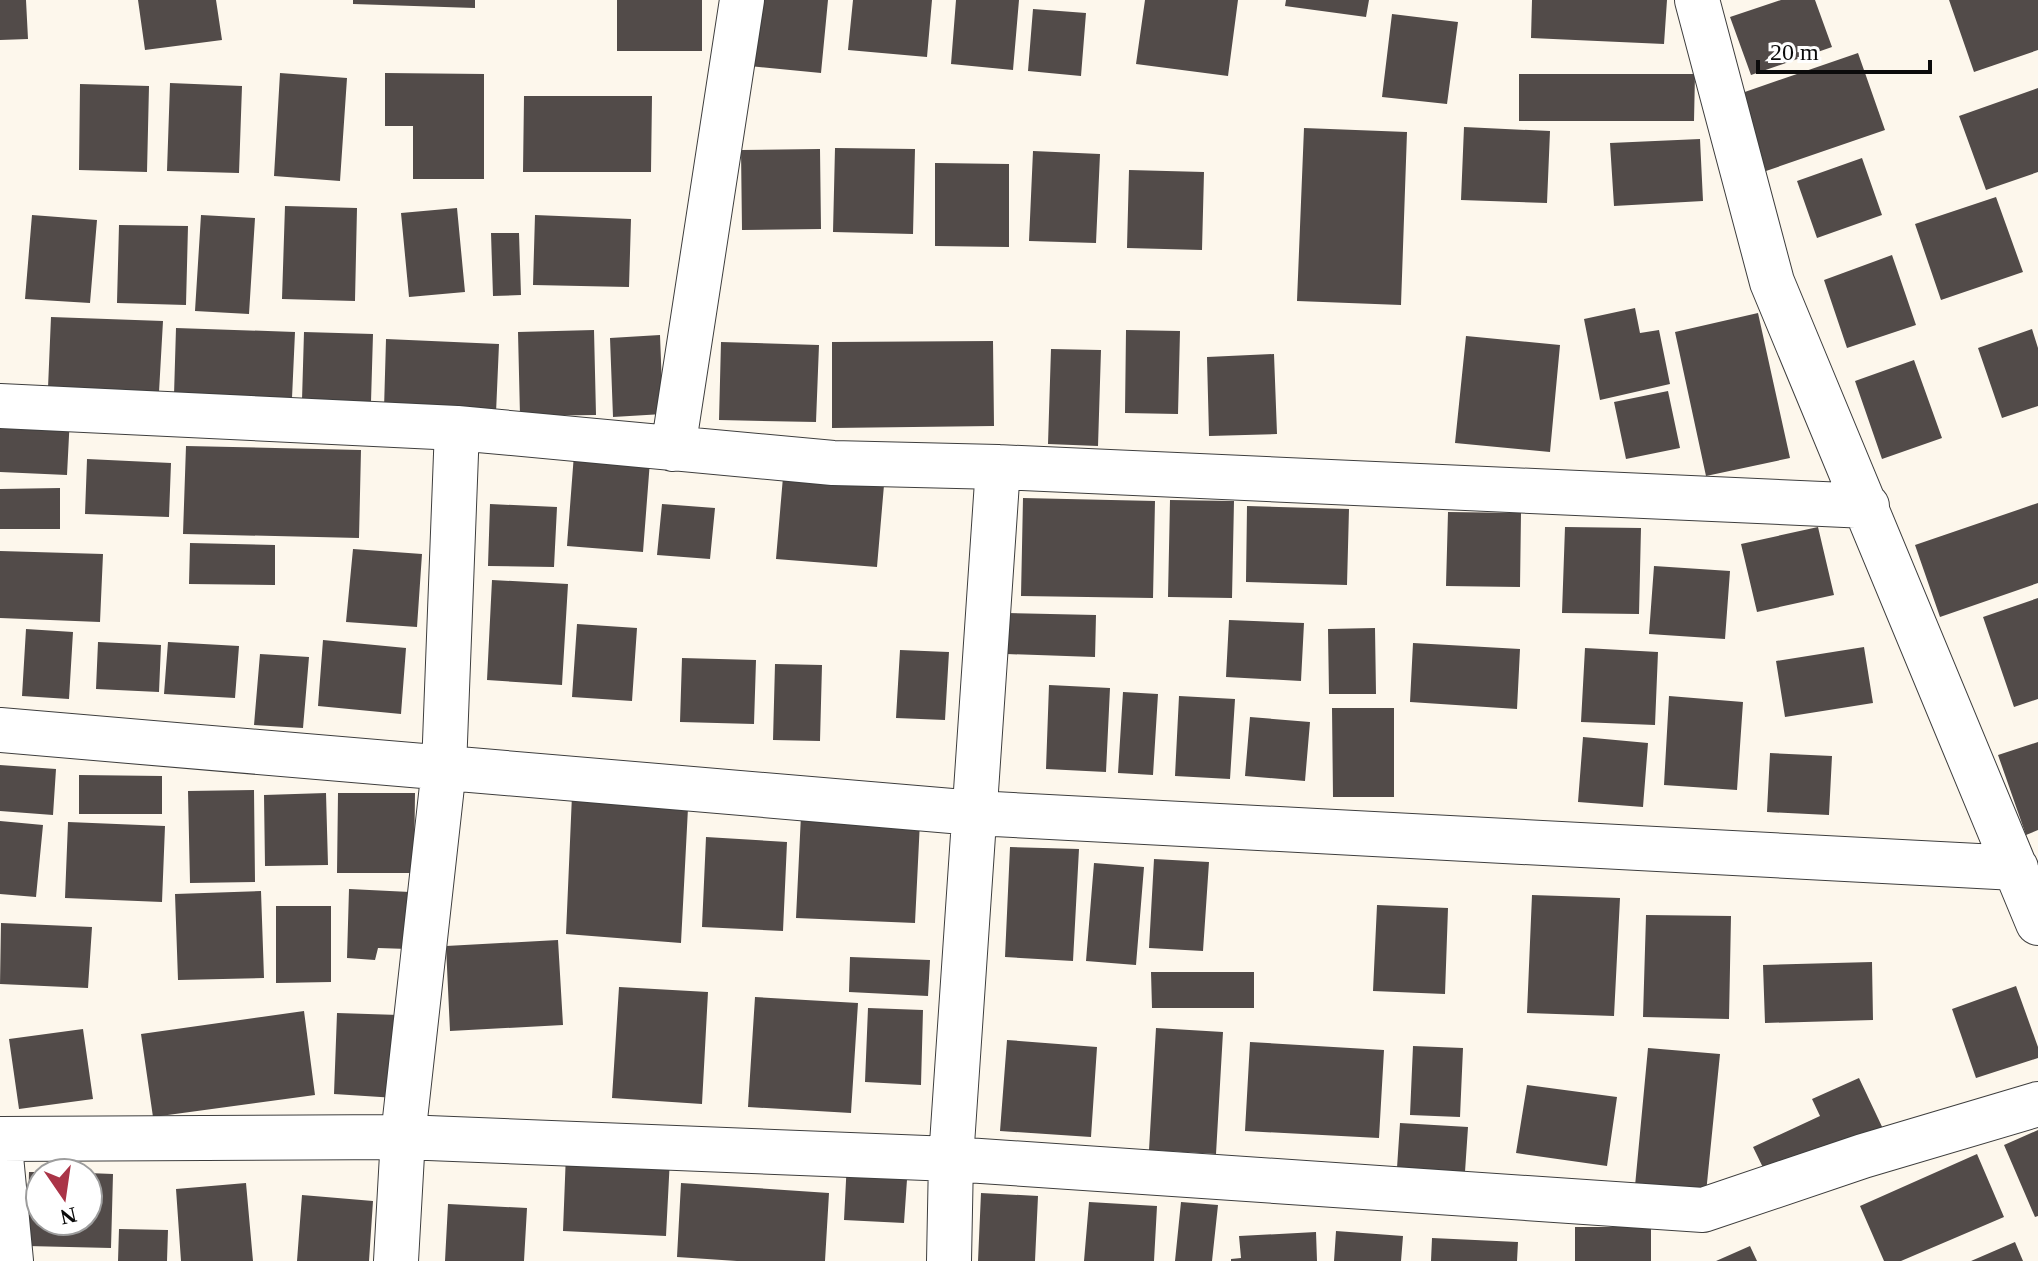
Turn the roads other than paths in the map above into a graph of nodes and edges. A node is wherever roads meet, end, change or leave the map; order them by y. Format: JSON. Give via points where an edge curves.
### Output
{"nodes":[{"id":1,"x":742,"y":0,"type":"edge"},
{"id":2,"x":1697,"y":0,"type":"edge"},
{"id":3,"x":0,"y":406,"type":"edge"},
{"id":4,"x":457,"y":428,"type":"junction"},
{"id":5,"x":673,"y":449,"type":"junction"},
{"id":6,"x":998,"y":467,"type":"junction"},
{"id":7,"x":1867,"y":506,"type":"junction"},
{"id":8,"x":0,"y":730,"type":"edge"},
{"id":9,"x":444,"y":768,"type":"junction"},
{"id":10,"x":975,"y":813,"type":"junction"},
{"id":11,"x":2016,"y":868,"type":"junction"},
{"id":12,"x":2038,"y":923,"type":"edge"},
{"id":13,"x":2038,"y":1104,"type":"edge"},
{"id":14,"x":403,"y":1137,"type":"junction"},
{"id":15,"x":0,"y":1139,"type":"edge"},
{"id":16,"x":0,"y":1146,"type":"edge"},
{"id":17,"x":951,"y":1159,"type":"junction"},
{"id":18,"x":11,"y":1261,"type":"edge"},
{"id":19,"x":396,"y":1261,"type":"edge"},
{"id":20,"x":949,"y":1261,"type":"edge"}],
"edges":[{"from":1,"to":5,"type":"street"},
{"from":2,"to":7,"type":"street","via":[[1772,282]]},
{"from":3,"to":4,"type":"street"},
{"from":4,"to":5,"type":"street"},
{"from":4,"to":9,"type":"street"},
{"from":5,"to":6,"type":"street","via":[[833,463]]},
{"from":6,"to":7,"type":"street"},
{"from":6,"to":10,"type":"street"},
{"from":7,"to":11,"type":"street"},
{"from":8,"to":9,"type":"street"},
{"from":9,"to":10,"type":"street"},
{"from":9,"to":14,"type":"street"},
{"from":10,"to":11,"type":"street"},
{"from":10,"to":17,"type":"street"},
{"from":11,"to":12,"type":"street"},
{"from":13,"to":17,"type":"street","via":[[1703,1210]]},
{"from":14,"to":15,"type":"street"},
{"from":14,"to":17,"type":"street"},
{"from":14,"to":19,"type":"street"},
{"from":16,"to":18,"type":"street"},
{"from":17,"to":20,"type":"street"}]}
